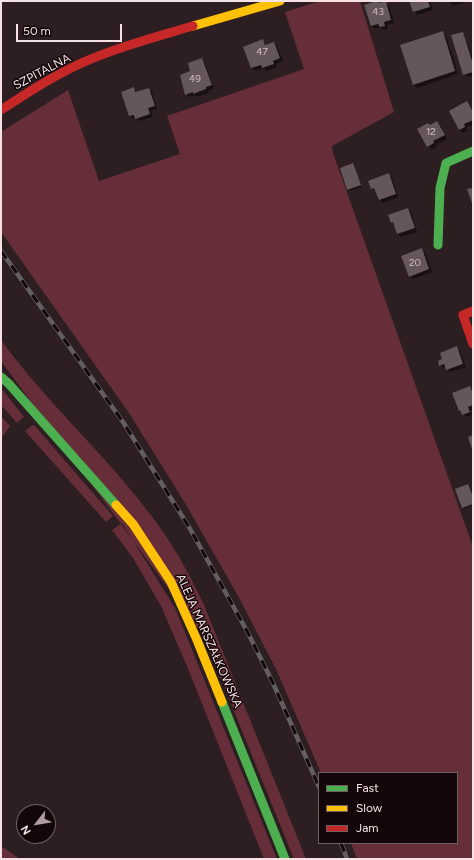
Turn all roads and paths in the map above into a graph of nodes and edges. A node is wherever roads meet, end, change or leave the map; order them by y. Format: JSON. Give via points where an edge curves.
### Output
{"nodes":[{"id":1,"x":280,"y":1,"type":"edge"},
{"id":2,"x":1,"y":110,"type":"edge"},
{"id":3,"x":473,"y":151,"type":"edge"},
{"id":4,"x":438,"y":245,"type":"dead end"},
{"id":5,"x":473,"y":312,"type":"edge"},
{"id":6,"x":473,"y":344,"type":"edge"},
{"id":7,"x":1,"y":373,"type":"edge"},
{"id":8,"x":1,"y":377,"type":"edge"},
{"id":9,"x":9,"y":384,"type":"junction"},
{"id":10,"x":285,"y":859,"type":"edge"}],
"edges":[{"from":1,"to":2,"type":"main road","name":"SZPITALNA","via":[[91,59],[34,88]]},
{"from":3,"to":4,"type":"main road","via":[[446,163],[440,188]]},
{"from":5,"to":6,"type":"main road","via":[[463,316]]},
{"from":7,"to":9,"type":"main road","name":"ALEJA MARSZAŁKOWSKA"},
{"from":8,"to":9,"type":"main road","name":"ALEJA MARSZAŁKOWSKA"},
{"from":9,"to":10,"type":"main road","name":"ALEJA MARSZAŁKOWSKA","via":[[134,524],[171,582]]}]}
